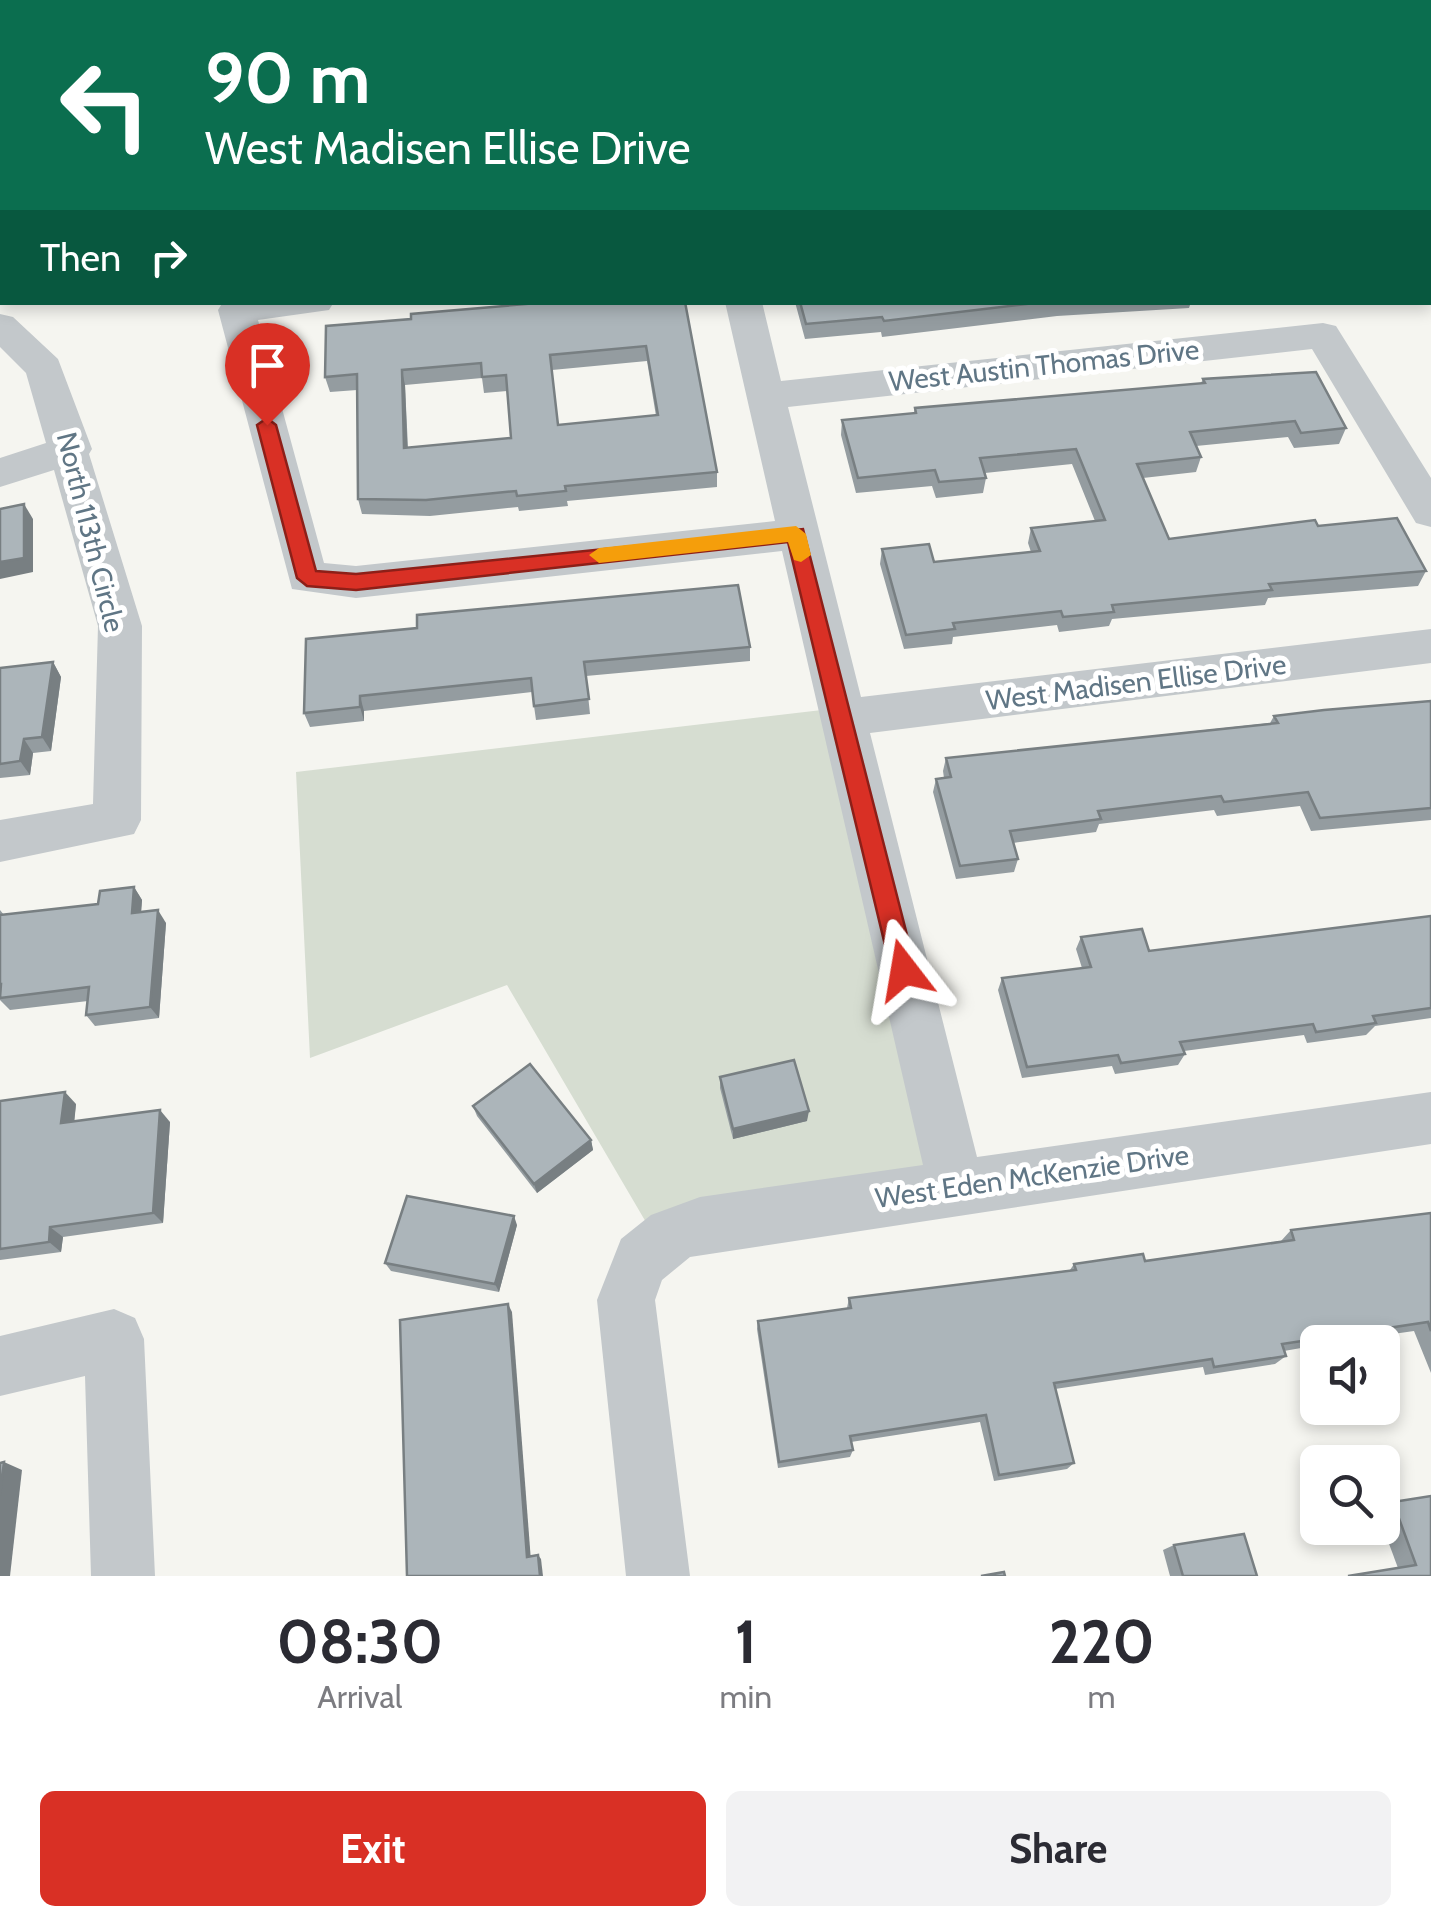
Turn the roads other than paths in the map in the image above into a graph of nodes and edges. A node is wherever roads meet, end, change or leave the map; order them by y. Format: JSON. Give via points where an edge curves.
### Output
{"nodes":[{"id":1,"x":286,"y":305,"type":"edge"},
{"id":2,"x":744,"y":305,"type":"edge"},
{"id":3,"x":0,"y":326,"type":"edge"},
{"id":4,"x":766,"y":396,"type":"junction"},
{"id":5,"x":72,"y":448,"type":"junction"},
{"id":6,"x":0,"y":473,"type":"edge"},
{"id":7,"x":1431,"y":512,"type":"edge"},
{"id":8,"x":796,"y":534,"type":"junction"},
{"id":9,"x":1431,"y":646,"type":"edge"},
{"id":10,"x":842,"y":718,"type":"junction"},
{"id":11,"x":0,"y":841,"type":"edge"},
{"id":12,"x":1431,"y":1118,"type":"edge"},
{"id":13,"x":956,"y":1187,"type":"junction"},
{"id":14,"x":0,"y":1366,"type":"edge"},
{"id":15,"x":123,"y":1576,"type":"edge"},
{"id":16,"x":658,"y":1576,"type":"edge"}],
"edges":[{"from":1,"to":8,"type":"street","via":[[236,310],[307,578],[356,582]]},
{"from":2,"to":4,"type":"street"},
{"from":3,"to":5,"type":"street","name":"North 113th Circle","via":[[44,368]]},
{"from":4,"to":7,"type":"street","name":"West Austin Thomas Drive","via":[[1323,335]]},
{"from":4,"to":8,"type":"street"},
{"from":5,"to":6,"type":"street"},
{"from":5,"to":11,"type":"street","name":"North 113th Circle","via":[[120,626],[116,820]]},
{"from":8,"to":10,"type":"street"},
{"from":9,"to":10,"type":"street","name":"West Madisen Ellise Drive"},
{"from":10,"to":13,"type":"street"},
{"from":12,"to":13,"type":"street","name":"West Eden McKenzie Drive"},
{"from":13,"to":16,"type":"street","name":"West Eden McKenzie Drive","via":[[700,1226],[657,1241],[642,1256],[626,1300]]},
{"from":14,"to":15,"type":"street","via":[[114,1339]]}]}
